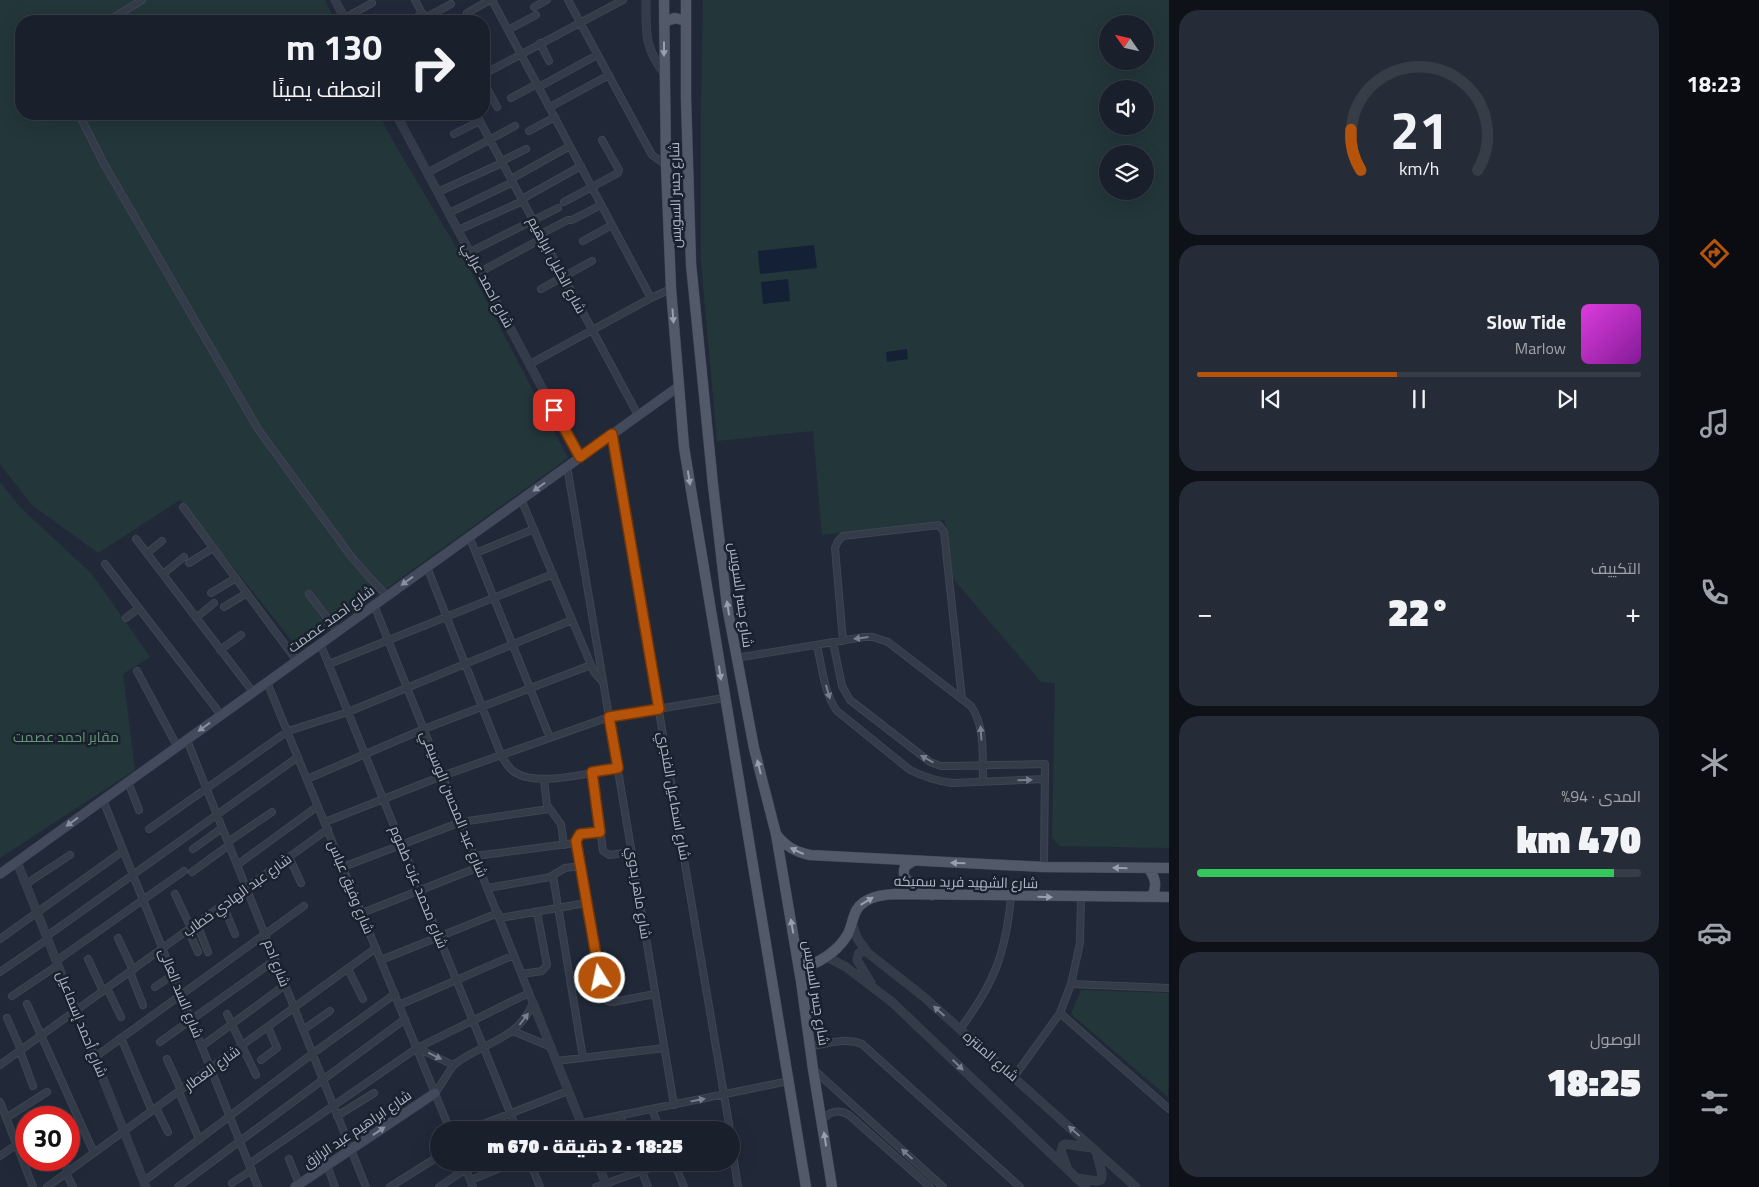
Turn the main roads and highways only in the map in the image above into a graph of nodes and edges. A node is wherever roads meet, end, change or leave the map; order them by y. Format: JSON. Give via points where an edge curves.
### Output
{"nodes":[{"id":1,"x":664,"y":0,"type":"edge"},
{"id":2,"x":686,"y":0,"type":"edge"},
{"id":3,"x":686,"y":21,"type":"junction"},
{"id":4,"x":664,"y":22,"type":"junction"},
{"id":5,"x":678,"y":387,"type":"junction"},
{"id":6,"x":776,"y":834,"type":"junction"},
{"id":7,"x":913,"y":861,"type":"junction"},
{"id":8,"x":1169,"y":868,"type":"edge"},
{"id":9,"x":1149,"y":869,"type":"junction"},
{"id":10,"x":0,"y":874,"type":"edge"},
{"id":11,"x":932,"y":895,"type":"junction"},
{"id":12,"x":1152,"y":897,"type":"junction"},
{"id":13,"x":1169,"y":897,"type":"edge"},
{"id":14,"x":799,"y":970,"type":"junction"},
{"id":15,"x":435,"y":1093,"type":"road end"},
{"id":16,"x":297,"y":1186,"type":"edge"},
{"id":17,"x":806,"y":1187,"type":"edge"},
{"id":18,"x":832,"y":1187,"type":"edge"}],
"edges":[{"from":1,"to":4,"type":"main road","name":"شارع جسر السويس"},
{"from":2,"to":3,"type":"main road","name":"شارع جسر السويس"},
{"from":3,"to":4,"type":"main road","via":[[675,18]]},
{"from":6,"to":3,"type":"main road","name":"شارع جسر السويس","one_way":true,"via":[[736,658],[714,494],[691,264]]},
{"from":4,"to":5,"type":"main road","name":"شارع جسر السويس","one_way":true,"via":[[666,165]]},
{"from":5,"to":10,"type":"main road","name":"شارع احمد عصمت","one_way":true},
{"from":5,"to":17,"type":"main road","name":"شارع جسر السويس","one_way":true,"via":[[684,447],[724,698]]},
{"from":7,"to":6,"type":"main road","name":"شارع الشهيد فريد سميكه","one_way":true,"via":[[804,854],[788,847]]},
{"from":14,"to":6,"type":"main road","name":"شارع جسر السويس","one_way":true},
{"from":9,"to":7,"type":"main road","name":"شارع الشهيد فريد سميكه","one_way":true},
{"from":7,"to":11,"type":"main road","via":[[904,870],[906,878]]},
{"from":8,"to":9,"type":"main road","name":"شارع الشهيد فريد سميكه"},
{"from":9,"to":12,"type":"main road","via":[[1156,882]]},
{"from":11,"to":12,"type":"main road","name":"شارع الشهيد فريد سميكه","one_way":true},
{"from":14,"to":11,"type":"main road","name":"شارع الشهيد فريد سميكه","one_way":true,"via":[[826,957],[847,936],[858,908],[869,899],[888,894]]},
{"from":12,"to":13,"type":"main road","name":"شارع الشهيد فريد سميكه"},
{"from":18,"to":14,"type":"main road","name":"شارع جسر السويس","one_way":true},
{"from":16,"to":15,"type":"main road","name":"شارع ابراهيم عبد الرازق","one_way":true}]}
